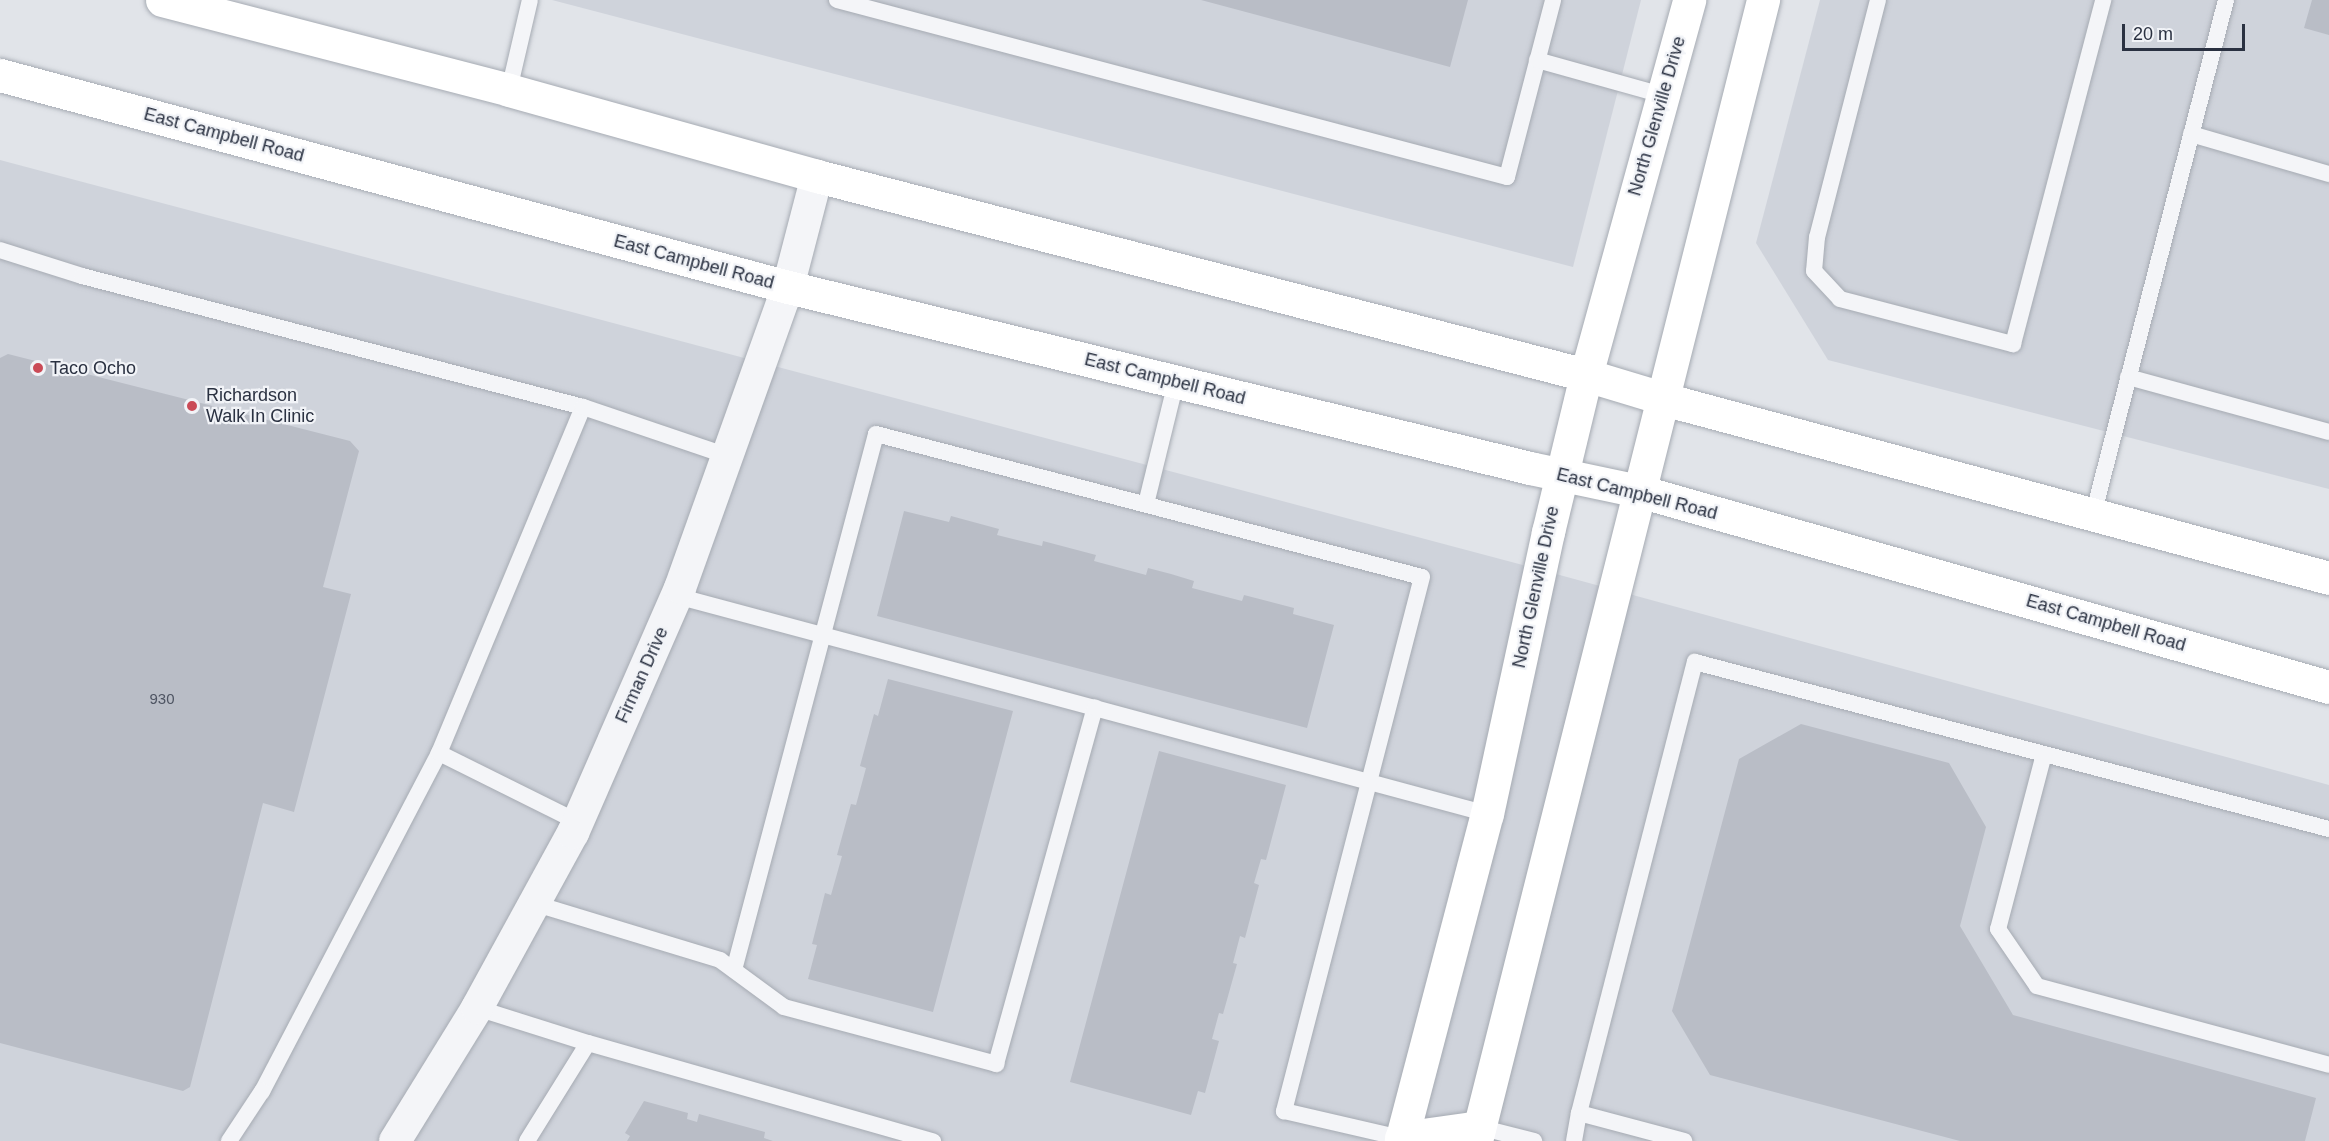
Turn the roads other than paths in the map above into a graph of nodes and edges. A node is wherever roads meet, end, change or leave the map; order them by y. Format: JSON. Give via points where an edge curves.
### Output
{"nodes":[{"id":1,"x":162,"y":0,"type":"edge"},
{"id":2,"x":530,"y":0,"type":"edge"},
{"id":3,"x":837,"y":0,"type":"edge"},
{"id":4,"x":1553,"y":0,"type":"edge"},
{"id":5,"x":1689,"y":0,"type":"edge"},
{"id":6,"x":1763,"y":0,"type":"edge"},
{"id":7,"x":1878,"y":0,"type":"edge"},
{"id":8,"x":2103,"y":0,"type":"edge"},
{"id":9,"x":2226,"y":0,"type":"edge"},
{"id":10,"x":1537,"y":60,"type":"junction"},
{"id":11,"x":0,"y":75,"type":"edge"},
{"id":12,"x":509,"y":90,"type":"junction"},
{"id":13,"x":1662,"y":95,"type":"junction"},
{"id":14,"x":2191,"y":134,"type":"junction"},
{"id":15,"x":2329,"y":174,"type":"edge"},
{"id":16,"x":817,"y":176,"type":"junction"},
{"id":17,"x":0,"y":250,"type":"edge"},
{"id":18,"x":788,"y":287,"type":"junction"},
{"id":19,"x":1586,"y":375,"type":"junction"},
{"id":20,"x":2128,"y":377,"type":"junction"},
{"id":21,"x":1176,"y":382,"type":"junction"},
{"id":22,"x":1663,"y":398,"type":"junction"},
{"id":23,"x":583,"y":407,"type":"junction"},
{"id":24,"x":2329,"y":432,"type":"edge"},
{"id":25,"x":728,"y":456,"type":"junction"},
{"id":26,"x":1561,"y":475,"type":"junction"},
{"id":27,"x":1639,"y":491,"type":"junction"},
{"id":28,"x":1146,"y":504,"type":"junction"},
{"id":29,"x":2093,"y":515,"type":"junction"},
{"id":30,"x":2329,"y":578,"type":"edge"},
{"id":31,"x":677,"y":596,"type":"junction"},
{"id":32,"x":822,"y":635,"type":"junction"},
{"id":33,"x":2329,"y":687,"type":"edge"},
{"id":34,"x":1095,"y":708,"type":"junction"},
{"id":35,"x":439,"y":753,"type":"junction"},
{"id":36,"x":2044,"y":754,"type":"junction"},
{"id":37,"x":1370,"y":782,"type":"junction"},
{"id":38,"x":1487,"y":814,"type":"junction"},
{"id":39,"x":578,"y":822,"type":"junction"},
{"id":40,"x":2329,"y":829,"type":"edge"},
{"id":41,"x":536,"y":904,"type":"junction"},
{"id":42,"x":734,"y":970,"type":"junction"},
{"id":43,"x":477,"y":1008,"type":"junction"},
{"id":44,"x":588,"y":1043,"type":"junction"},
{"id":45,"x":2329,"y":1065,"type":"edge"},
{"id":46,"x":1579,"y":1113,"type":"junction"},
{"id":47,"x":1478,"y":1134,"type":"edge"},
{"id":48,"x":1401,"y":1140,"type":"edge"},
{"id":49,"x":229,"y":1141,"type":"edge"},
{"id":50,"x":395,"y":1141,"type":"edge"},
{"id":51,"x":527,"y":1141,"type":"edge"},
{"id":52,"x":933,"y":1141,"type":"edge"},
{"id":53,"x":1534,"y":1141,"type":"edge"},
{"id":54,"x":1574,"y":1141,"type":"edge"},
{"id":55,"x":1684,"y":1141,"type":"edge"}],
"edges":[{"from":1,"to":12,"type":"main road"},
{"from":2,"to":12,"type":"lane"},
{"from":3,"to":10,"type":"lane","via":[[1506,177]]},
{"from":4,"to":10,"type":"lane"},
{"from":5,"to":13,"type":"main road","name":"North Glenville Drive"},
{"from":6,"to":22,"type":"main road"},
{"from":7,"to":8,"type":"lane","via":[[1817,237],[1814,271],[1840,299],[2013,344]]},
{"from":9,"to":14,"type":"lane"},
{"from":10,"to":13,"type":"lane"},
{"from":11,"to":18,"type":"main road","name":"East Campbell Road"},
{"from":12,"to":16,"type":"main road"},
{"from":13,"to":19,"type":"main road","name":"North Glenville Drive"},
{"from":14,"to":15,"type":"lane"},
{"from":14,"to":20,"type":"lane"},
{"from":16,"to":18,"type":"street","name":"Firman Drive"},
{"from":16,"to":19,"type":"main road"},
{"from":17,"to":23,"type":"lane","via":[[82,276]]},
{"from":18,"to":21,"type":"main road","name":"East Campbell Road"},
{"from":18,"to":25,"type":"street","name":"Firman Drive"},
{"from":19,"to":22,"type":"main road"},
{"from":19,"to":26,"type":"main road","name":"North Glenville Drive"},
{"from":20,"to":24,"type":"lane"},
{"from":20,"to":29,"type":"lane"},
{"from":21,"to":26,"type":"main road","name":"East Campbell Road"},
{"from":21,"to":28,"type":"lane"},
{"from":22,"to":27,"type":"main road"},
{"from":22,"to":29,"type":"main road"},
{"from":23,"to":25,"type":"lane"},
{"from":23,"to":35,"type":"lane"},
{"from":25,"to":31,"type":"street","name":"Firman Drive"},
{"from":26,"to":27,"type":"main road","name":"East Campbell Road"},
{"from":26,"to":38,"type":"main road","name":"North Glenville Drive"},
{"from":27,"to":33,"type":"main road","name":"East Campbell Road"},
{"from":27,"to":47,"type":"main road"},
{"from":28,"to":32,"type":"lane","via":[[876,434]]},
{"from":28,"to":37,"type":"lane","via":[[1422,577]]},
{"from":29,"to":30,"type":"main road"},
{"from":31,"to":32,"type":"lane"},
{"from":31,"to":39,"type":"street","name":"Firman Drive"},
{"from":32,"to":34,"type":"lane"},
{"from":32,"to":42,"type":"lane"},
{"from":34,"to":37,"type":"lane"},
{"from":34,"to":42,"type":"lane","via":[[996,1064],[784,1007]]},
{"from":35,"to":39,"type":"lane"},
{"from":35,"to":49,"type":"lane","via":[[262,1091]]},
{"from":36,"to":40,"type":"lane"},
{"from":36,"to":45,"type":"lane","via":[[1998,929],[2037,986]]},
{"from":36,"to":46,"type":"lane","via":[[1695,662]]},
{"from":37,"to":38,"type":"lane"},
{"from":37,"to":48,"type":"lane","via":[[1284,1110]]},
{"from":38,"to":48,"type":"main road","name":"North Glenville Drive"},
{"from":39,"to":41,"type":"street","name":"Firman Drive"},
{"from":41,"to":42,"type":"lane","via":[[720,960]]},
{"from":41,"to":43,"type":"street","name":"Firman Drive"},
{"from":43,"to":44,"type":"lane"},
{"from":43,"to":50,"type":"street","name":"Firman Drive"},
{"from":44,"to":51,"type":"lane"},
{"from":44,"to":52,"type":"lane"},
{"from":46,"to":54,"type":"lane"},
{"from":46,"to":55,"type":"lane"},
{"from":47,"to":48,"type":"main road"},
{"from":47,"to":53,"type":"lane"}]}
